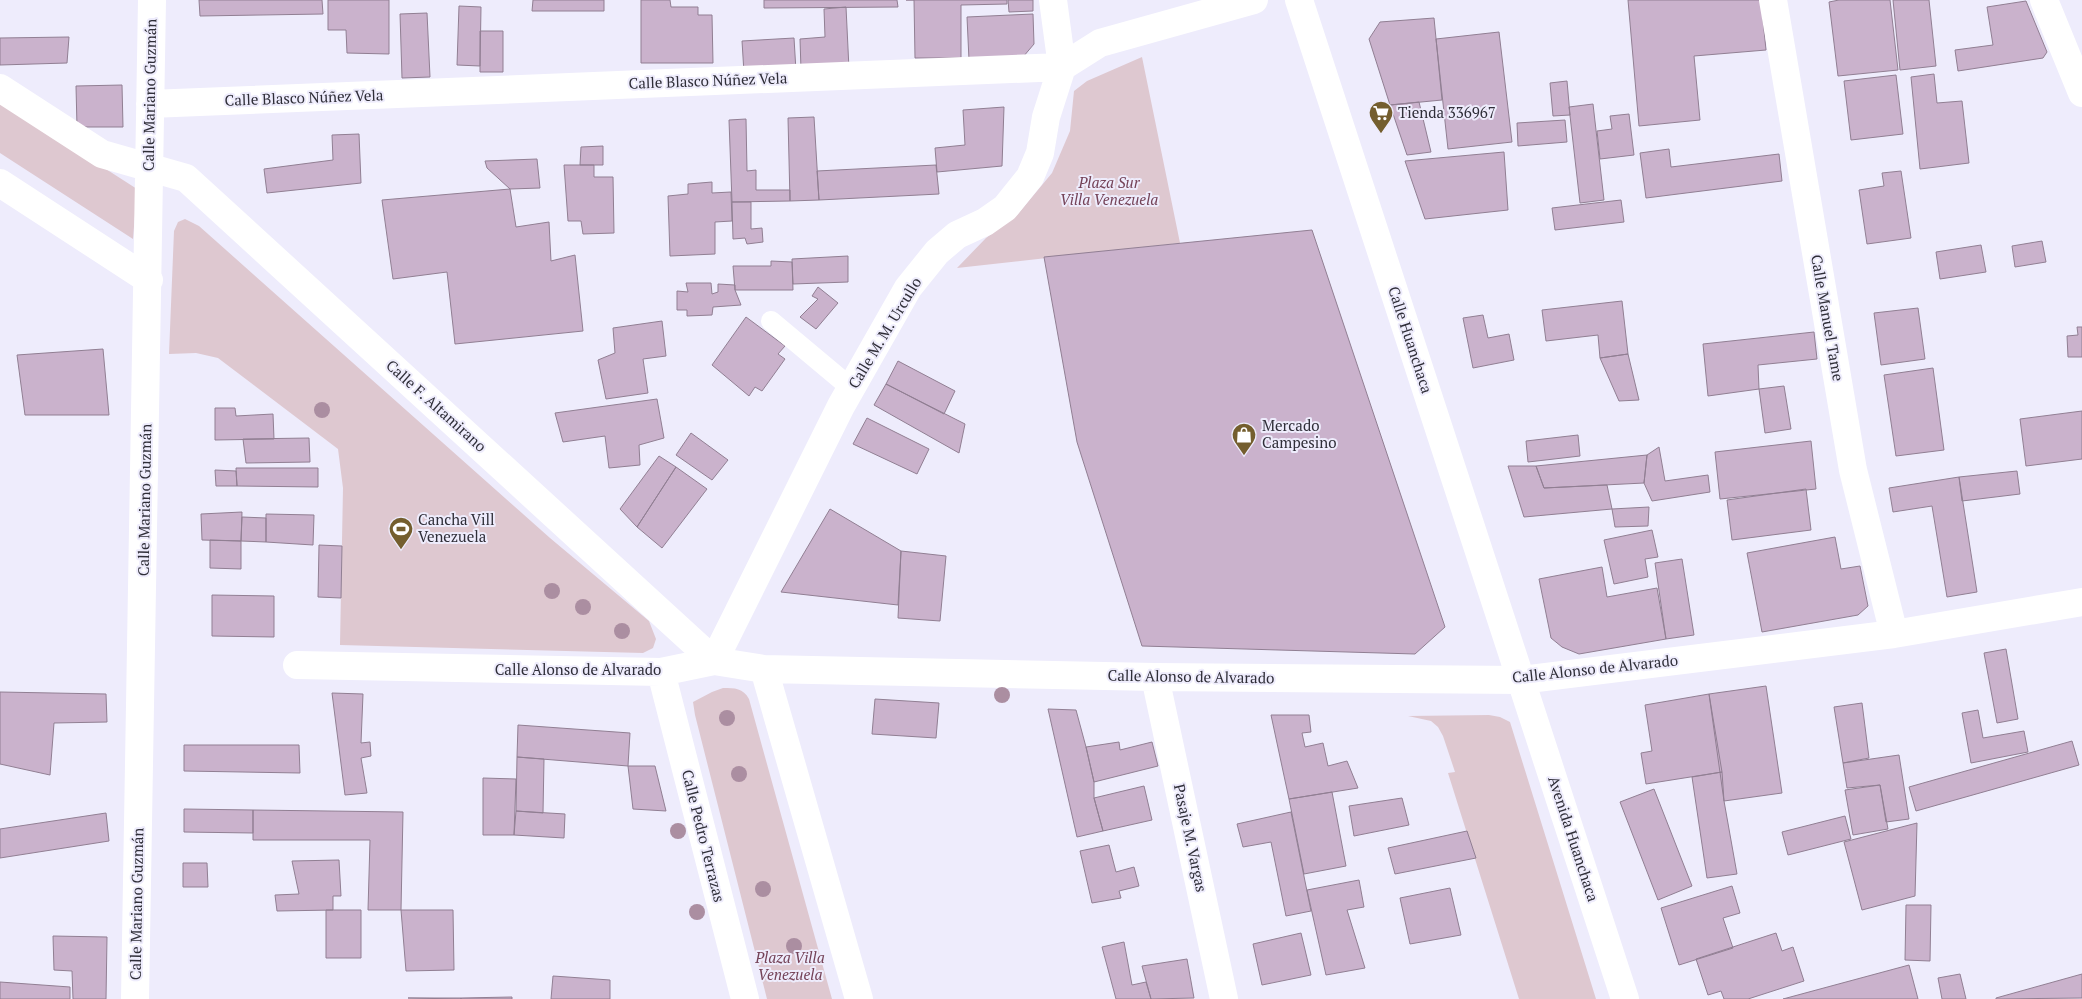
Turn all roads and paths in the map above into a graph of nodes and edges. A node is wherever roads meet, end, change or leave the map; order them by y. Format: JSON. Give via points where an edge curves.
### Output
{"nodes":[{"id":1,"x":152,"y":0,"type":"edge"},
{"id":2,"x":1053,"y":0,"type":"edge"},
{"id":3,"x":1254,"y":0,"type":"edge"},
{"id":4,"x":1299,"y":0,"type":"edge"},
{"id":5,"x":1773,"y":0,"type":"edge"},
{"id":6,"x":2044,"y":0,"type":"edge"},
{"id":7,"x":1209,"y":6,"type":"edge"},
{"id":8,"x":1062,"y":67,"type":"junction"},
{"id":9,"x":0,"y":88,"type":"edge"},
{"id":10,"x":2082,"y":93,"type":"edge"},
{"id":11,"x":150,"y":104,"type":"junction"},
{"id":12,"x":149,"y":166,"type":"junction"},
{"id":13,"x":0,"y":183,"type":"edge"},
{"id":14,"x":148,"y":280,"type":"junction"},
{"id":15,"x":771,"y":320,"type":"dead end"},
{"id":16,"x":851,"y":388,"type":"junction"},
{"id":17,"x":2082,"y":602,"type":"edge"},
{"id":18,"x":1894,"y":634,"type":"junction"},
{"id":19,"x":714,"y":660,"type":"junction"},
{"id":20,"x":297,"y":665,"type":"dead end"},
{"id":21,"x":764,"y":669,"type":"junction"},
{"id":22,"x":661,"y":672,"type":"junction"},
{"id":23,"x":1155,"y":677,"type":"junction"},
{"id":24,"x":1521,"y":680,"type":"junction"},
{"id":25,"x":135,"y":999,"type":"edge"},
{"id":26,"x":744,"y":999,"type":"edge"},
{"id":27,"x":859,"y":999,"type":"edge"},
{"id":28,"x":1224,"y":999,"type":"edge"},
{"id":29,"x":1625,"y":999,"type":"edge"}],
"edges":[{"from":1,"to":11,"type":"street","name":"Calle Mariano Guzmán"},
{"from":2,"to":8,"type":"street","name":"Calle M. M. Urcullo"},
{"from":3,"to":7,"type":"street","name":"Calle Blasco Núñez Vela"},
{"from":4,"to":24,"type":"street","name":"Calle Huanchaca"},
{"from":5,"to":18,"type":"street","name":"Calle Manuel Tame","via":[[1852,470]]},
{"from":6,"to":10,"type":"street"},
{"from":7,"to":8,"type":"street","name":"Calle Blasco Núñez Vela","via":[[1100,43]]},
{"from":8,"to":11,"type":"street","name":"Calle Blasco Núñez Vela"},
{"from":8,"to":16,"type":"street","name":"Calle M. M. Urcullo","via":[[1046,117],[1040,154],[1030,177],[1005,208],[957,235],[937,252],[908,288]]},
{"from":9,"to":12,"type":"street","name":"Calle F. Altamirano","via":[[102,154]]},
{"from":11,"to":12,"type":"street","name":"Calle Mariano Guzmán"},
{"from":12,"to":14,"type":"street","name":"Calle Mariano Guzmán"},
{"from":12,"to":19,"type":"street","name":"Calle F. Altamirano","via":[[186,178]]},
{"from":13,"to":14,"type":"street"},
{"from":14,"to":25,"type":"street","name":"Calle Mariano Guzmán"},
{"from":15,"to":16,"type":"lane"},
{"from":16,"to":19,"type":"street","name":"Calle M. M. Urcullo"},
{"from":17,"to":18,"type":"street","name":"Calle Alonso de Alvarado"},
{"from":18,"to":24,"type":"street","name":"Calle Alonso de Alvarado"},
{"from":19,"to":21,"type":"street","name":"Calle Alonso de Alvarado"},
{"from":19,"to":22,"type":"street","name":"Calle Alonso de Alvarado"},
{"from":20,"to":22,"type":"street","name":"Calle Alonso de Alvarado"},
{"from":21,"to":23,"type":"street","name":"Calle Alonso de Alvarado"},
{"from":21,"to":27,"type":"street"},
{"from":22,"to":26,"type":"street","name":"Calle Pedro Terrazas"},
{"from":23,"to":24,"type":"street","name":"Calle Alonso de Alvarado"},
{"from":23,"to":28,"type":"street","name":"Pasaje M. Vargas"},
{"from":24,"to":29,"type":"street","name":"Avenida Huanchaca"}]}
